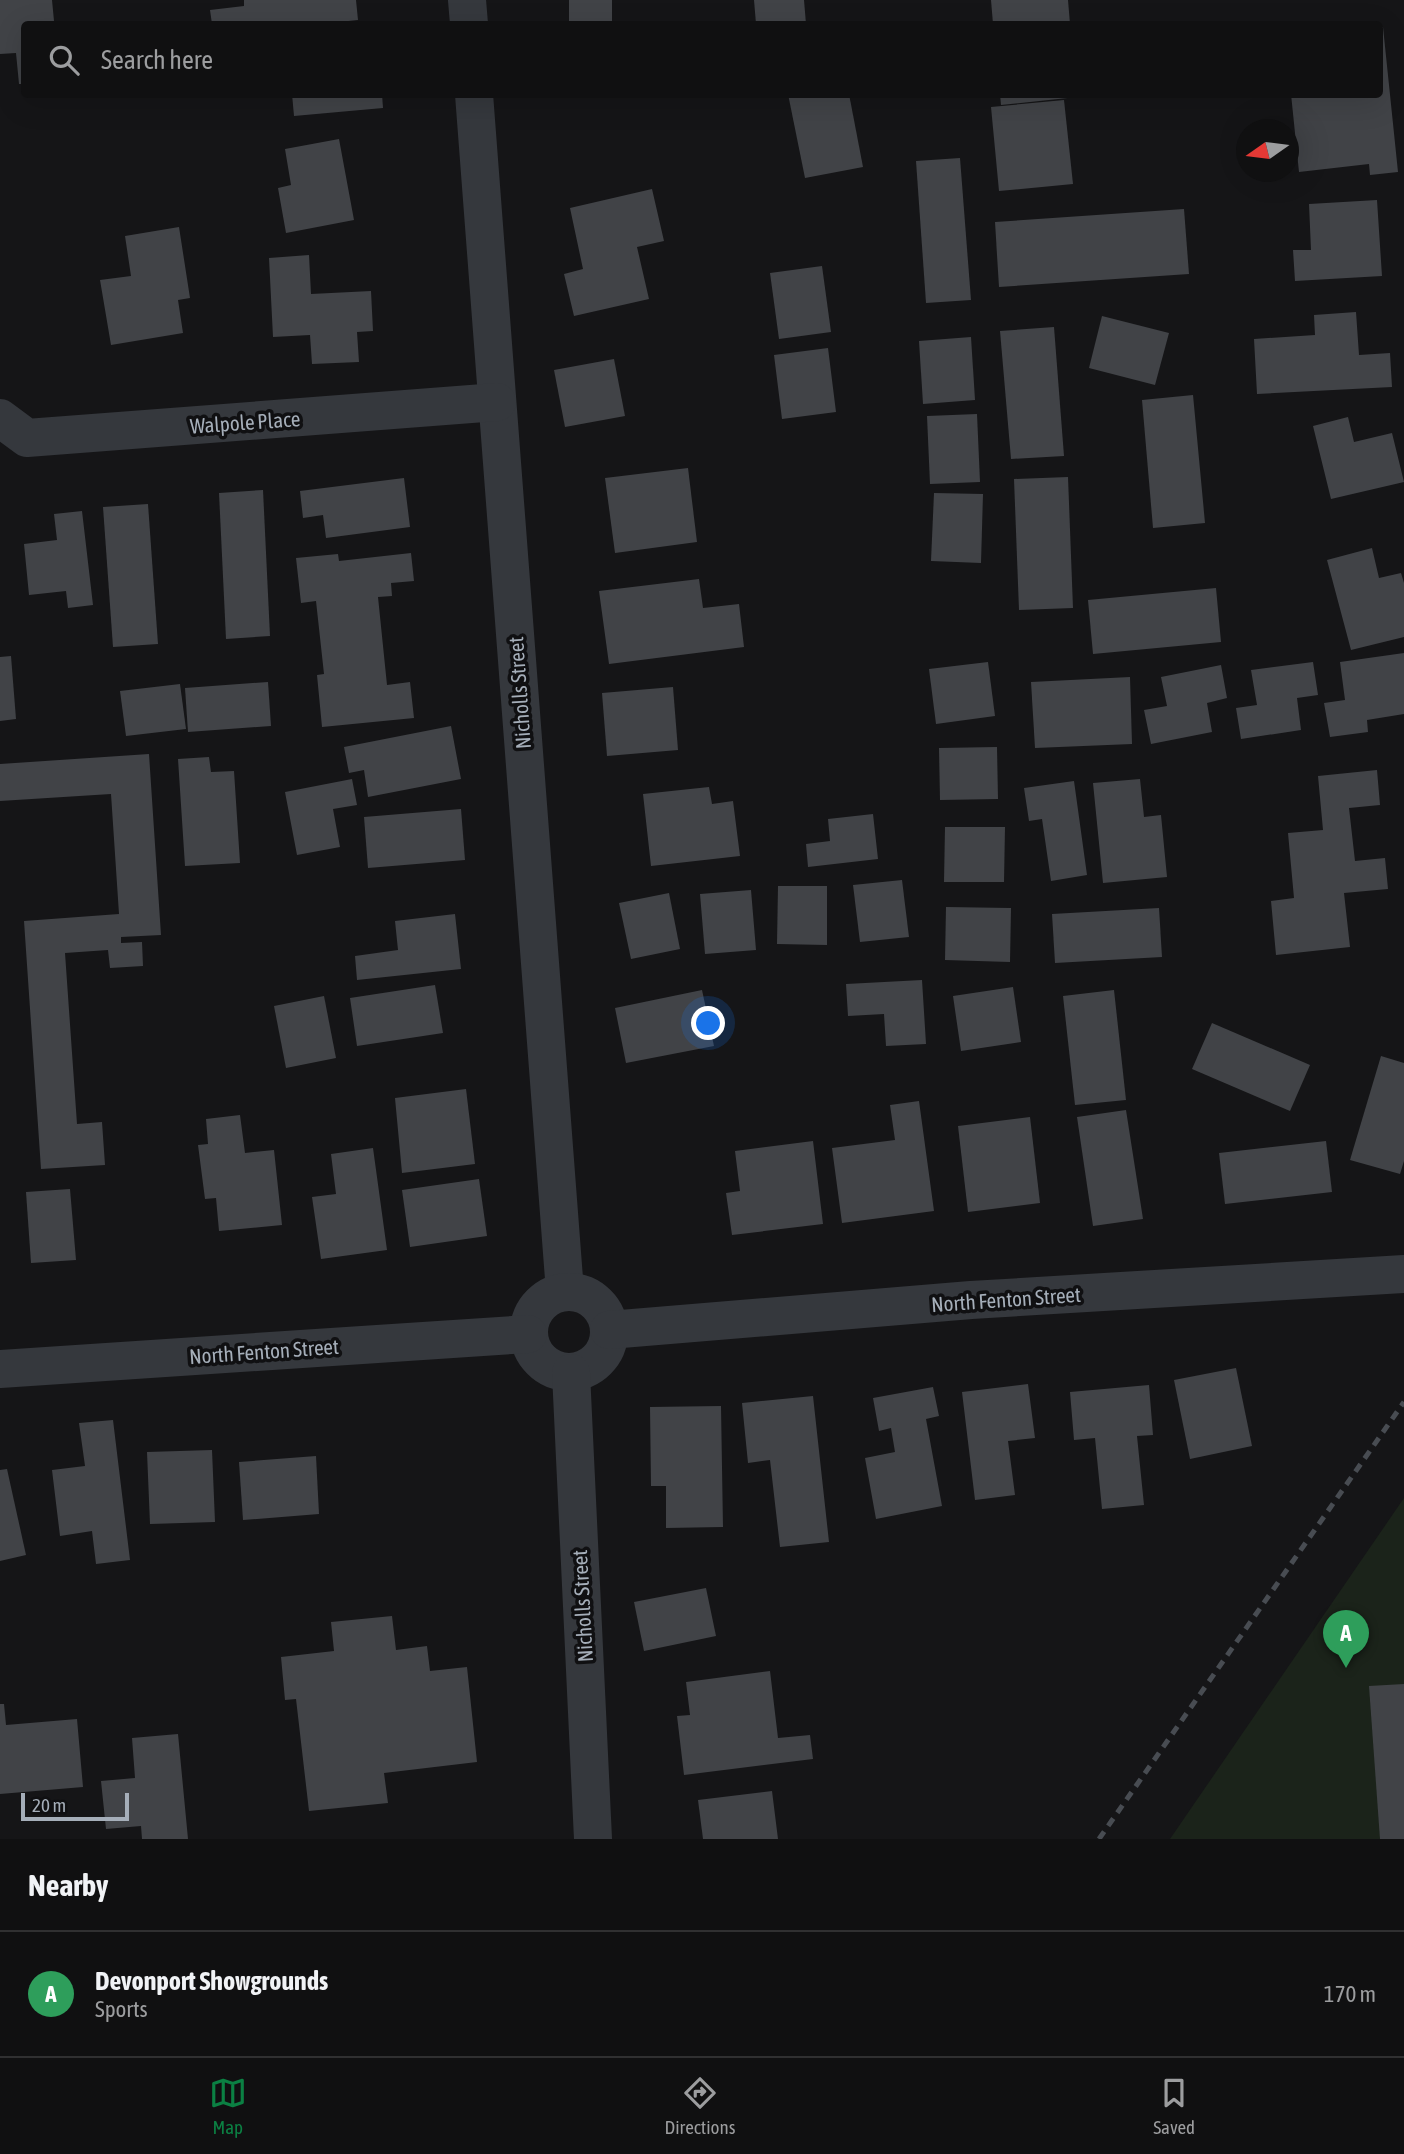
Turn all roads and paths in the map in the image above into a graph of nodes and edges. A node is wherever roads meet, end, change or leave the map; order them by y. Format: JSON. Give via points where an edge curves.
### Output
{"nodes":[{"id":1,"x":467,"y":0,"type":"edge"},
{"id":2,"x":469,"y":21,"type":"edge"},
{"id":3,"x":474,"y":98,"type":"edge"},
{"id":4,"x":497,"y":402,"type":"junction"},
{"id":5,"x":14,"y":428,"type":"edge"},
{"id":6,"x":1404,"y":1274,"type":"edge"},
{"id":7,"x":565,"y":1292,"type":"junction"},
{"id":8,"x":609,"y":1330,"type":"junction"},
{"id":9,"x":528,"y":1334,"type":"junction"},
{"id":10,"x":0,"y":1369,"type":"edge"},
{"id":11,"x":571,"y":1373,"type":"junction"},
{"id":12,"x":593,"y":1839,"type":"edge"}],
"edges":[{"from":1,"to":2,"type":"street"},
{"from":3,"to":4,"type":"street","name":"Nicholls Street"},
{"from":4,"to":5,"type":"street","name":"Walpole Place"},
{"from":4,"to":7,"type":"street","name":"Nicholls Street"},
{"from":6,"to":8,"type":"street","name":"North Fenton Street","via":[[971,1300]]},
{"from":7,"to":8,"type":"street","via":[[592,1299],[606,1316]]},
{"from":7,"to":9,"type":"street","via":[[538,1306]]},
{"from":8,"to":11,"type":"street","via":[[600,1359]]},
{"from":9,"to":10,"type":"street","name":"North Fenton Street"},
{"from":9,"to":11,"type":"street","via":[[541,1362],[552,1370]]},
{"from":11,"to":12,"type":"street","name":"Nicholls Street"}]}
